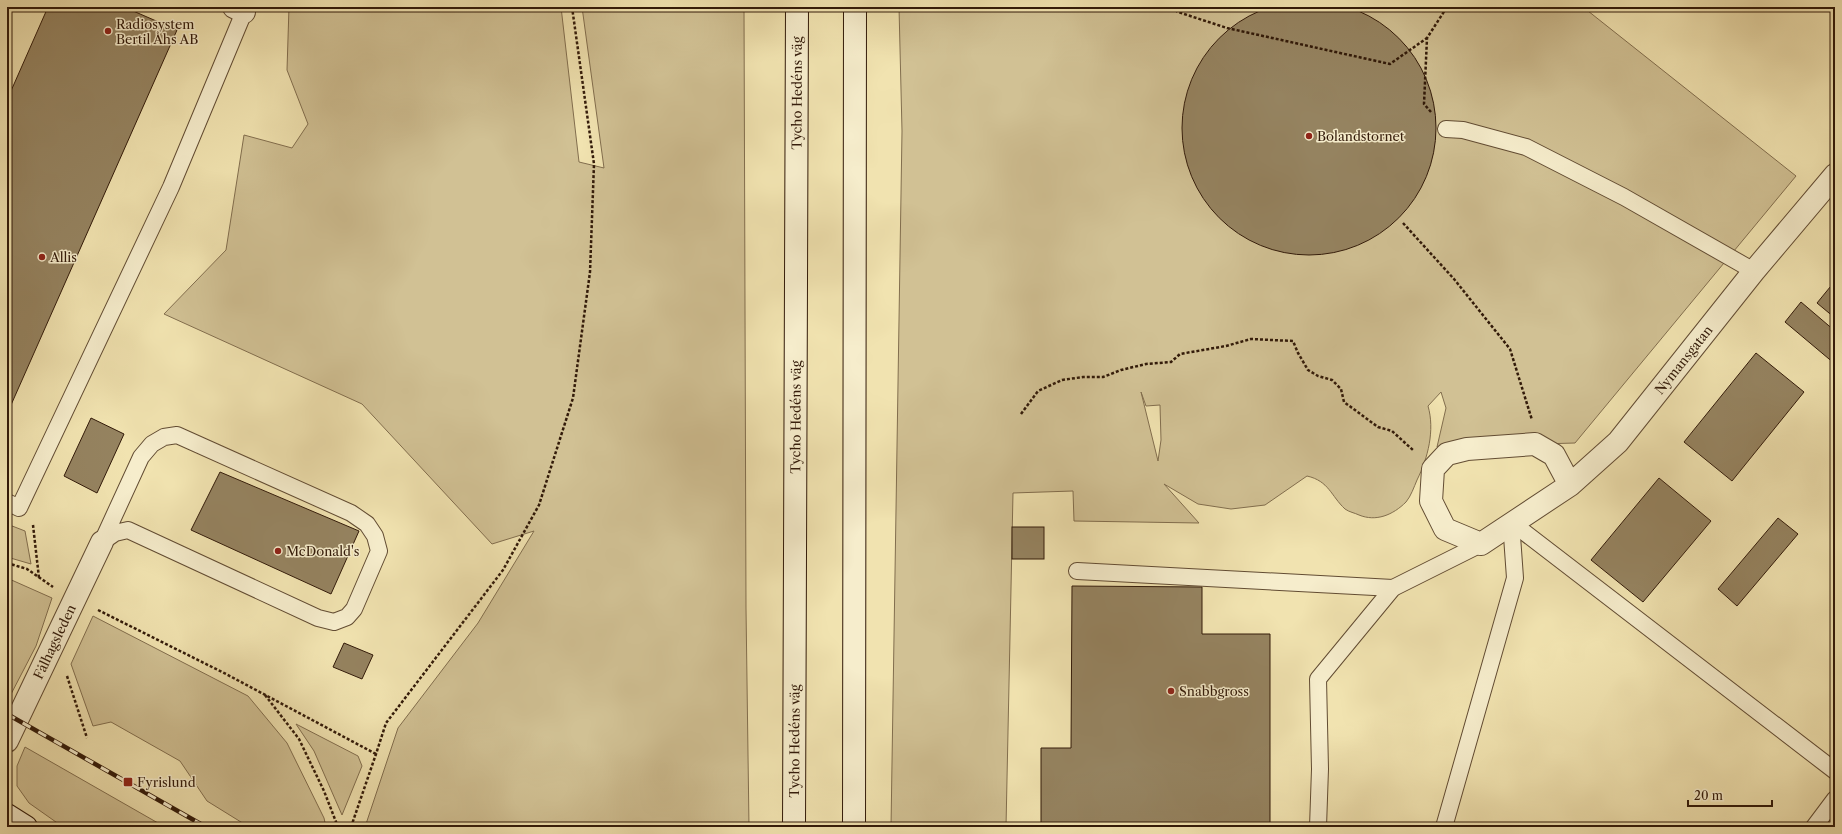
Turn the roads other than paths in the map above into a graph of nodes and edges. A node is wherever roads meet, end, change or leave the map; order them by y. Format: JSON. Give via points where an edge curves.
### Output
{"nodes":[{"id":1,"x":797,"y":7,"type":"edge"},
{"id":2,"x":855,"y":7,"type":"edge"},
{"id":3,"x":241,"y":9,"type":"edge"},
{"id":4,"x":1446,"y":129,"type":"road end"},
{"id":5,"x":1835,"y":175,"type":"edge"},
{"id":6,"x":1754,"y":271,"type":"junction"},
{"id":7,"x":1570,"y":484,"type":"junction"},
{"id":8,"x":13,"y":505,"type":"edge"},
{"id":9,"x":1511,"y":522,"type":"junction"},
{"id":10,"x":102,"y":542,"type":"junction"},
{"id":11,"x":1481,"y":544,"type":"junction"},
{"id":12,"x":1077,"y":571,"type":"dead end"},
{"id":13,"x":1393,"y":588,"type":"junction"},
{"id":14,"x":7,"y":741,"type":"edge"},
{"id":15,"x":1835,"y":771,"type":"edge"},
{"id":16,"x":1835,"y":799,"type":"edge"},
{"id":17,"x":7,"y":815,"type":"edge"},
{"id":18,"x":26,"y":827,"type":"edge"},
{"id":19,"x":794,"y":827,"type":"edge"},
{"id":20,"x":854,"y":827,"type":"edge"},
{"id":21,"x":1318,"y":827,"type":"edge"},
{"id":22,"x":1444,"y":827,"type":"edge"},
{"id":23,"x":1814,"y":827,"type":"edge"}],
"edges":[{"from":1,"to":19,"type":"main road","name":"Tycho Hedéns väg"},
{"from":2,"to":20,"type":"main road"},
{"from":3,"to":8,"type":"lane","via":[[171,187]]},
{"from":4,"to":6,"type":"lane","via":[[1463,130],[1526,148],[1624,197]]},
{"from":5,"to":6,"type":"main road","name":"Nymansgatan"},
{"from":6,"to":7,"type":"main road","name":"Nymansgatan","via":[[1618,442]]},
{"from":7,"to":9,"type":"main road","name":"Nymansgatan"},
{"from":7,"to":11,"type":"main road","via":[[1554,455],[1535,444],[1467,449],[1447,454],[1433,470],[1431,501],[1445,529]]},
{"from":9,"to":11,"type":"main road","name":"Nymansgatan"},
{"from":9,"to":15,"type":"lane"},
{"from":9,"to":22,"type":"lane","via":[[1515,578]]},
{"from":10,"to":10,"type":"lane","via":[[115,533],[128,530],[318,618],[334,622],[347,617],[354,609],[379,550],[376,536],[367,524],[352,513],[177,436],[164,437],[152,444],[141,457]]},
{"from":10,"to":14,"type":"main road","name":"Fålhagsleden"},
{"from":11,"to":13,"type":"lane"},
{"from":12,"to":13,"type":"lane"},
{"from":13,"to":21,"type":"lane","via":[[1318,679]]},
{"from":16,"to":23,"type":"lane"},
{"from":17,"to":18,"type":"main road"}]}
